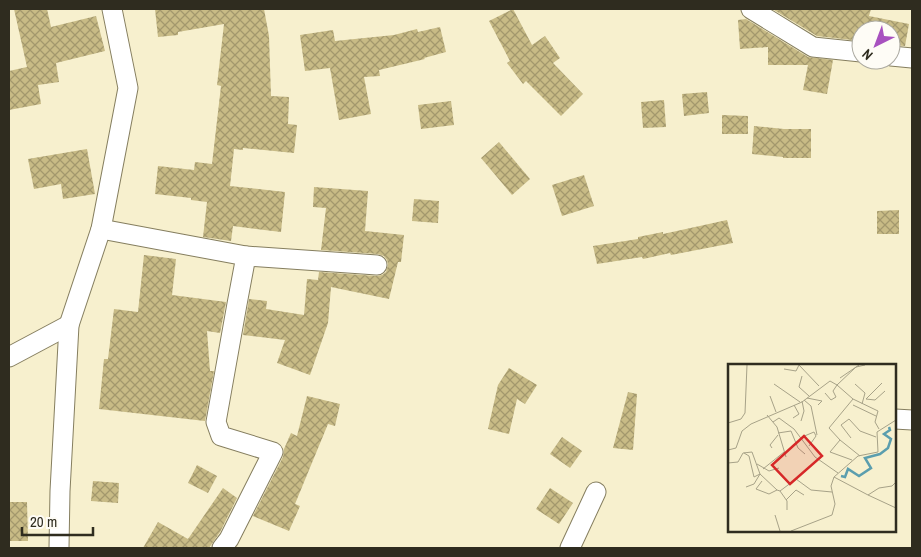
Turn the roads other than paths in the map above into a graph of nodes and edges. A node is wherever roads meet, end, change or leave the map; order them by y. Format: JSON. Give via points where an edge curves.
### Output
{"nodes":[{"id":1,"x":112,"y":9,"type":"edge"},
{"id":2,"x":752,"y":9,"type":"edge"},
{"id":3,"x":851,"y":51,"type":"edge"},
{"id":4,"x":101,"y":229,"type":"junction"},
{"id":5,"x":246,"y":256,"type":"junction"},
{"id":6,"x":377,"y":265,"type":"dead end"},
{"id":7,"x":69,"y":325,"type":"junction"},
{"id":8,"x":9,"y":357,"type":"edge"},
{"id":9,"x":896,"y":419,"type":"edge"},
{"id":10,"x":912,"y":420,"type":"edge"},
{"id":11,"x":596,"y":492,"type":"dead end"},
{"id":12,"x":59,"y":548,"type":"edge"},
{"id":13,"x":222,"y":548,"type":"edge"},
{"id":14,"x":570,"y":548,"type":"edge"}],
"edges":[{"from":1,"to":4,"type":"street","via":[[128,88]]},
{"from":2,"to":3,"type":"street","via":[[813,47]]},
{"from":4,"to":5,"type":"street"},
{"from":4,"to":7,"type":"street"},
{"from":5,"to":6,"type":"street"},
{"from":5,"to":13,"type":"street","via":[[216,422],[221,436],[273,452]]},
{"from":7,"to":8,"type":"street"},
{"from":7,"to":12,"type":"street"},
{"from":9,"to":10,"type":"street"},
{"from":11,"to":14,"type":"street"}]}
